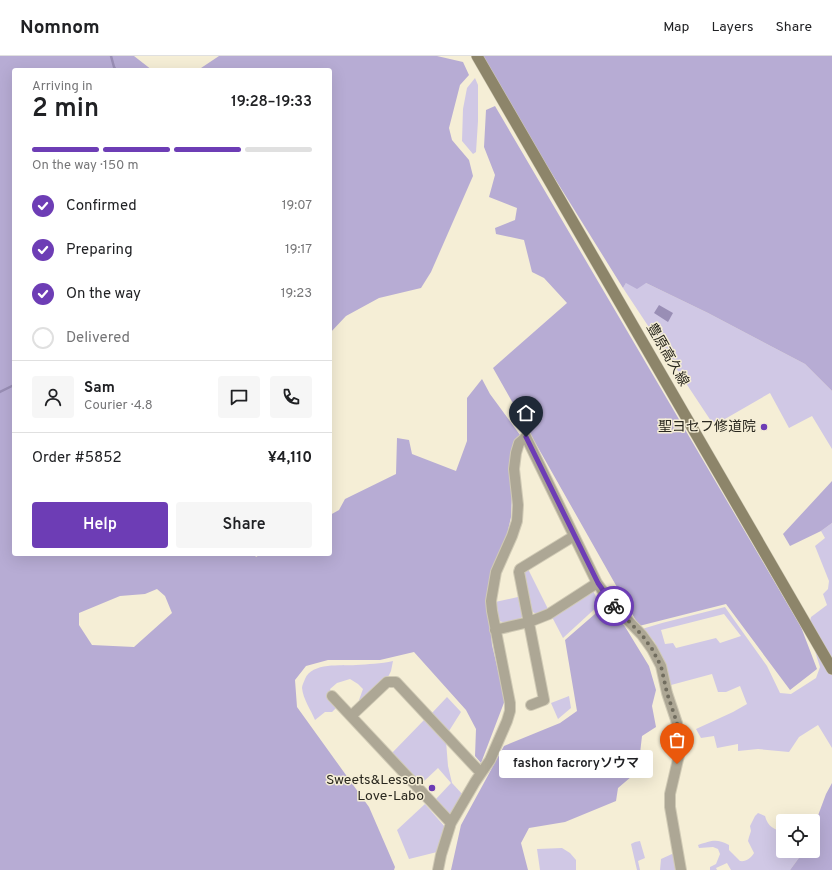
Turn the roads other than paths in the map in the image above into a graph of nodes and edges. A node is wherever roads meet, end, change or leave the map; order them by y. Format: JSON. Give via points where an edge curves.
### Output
{"nodes":[{"id":1,"x":477,"y":56,"type":"edge"},
{"id":2,"x":574,"y":536,"type":"junction"},
{"id":3,"x":598,"y":583,"type":"junction"},
{"id":4,"x":529,"y":622,"type":"junction"},
{"id":5,"x":495,"y":630,"type":"junction"},
{"id":6,"x":832,"y":669,"type":"edge"},
{"id":7,"x":332,"y":696,"type":"dead end"},
{"id":8,"x":531,"y":705,"type":"dead end"},
{"id":9,"x":351,"y":716,"type":"junction"},
{"id":10,"x":481,"y":773,"type":"junction"},
{"id":11,"x":451,"y":823,"type":"junction"},
{"id":12,"x":438,"y":870,"type":"edge"},
{"id":13,"x":681,"y":870,"type":"edge"}],
"edges":[{"from":1,"to":6,"type":"main road","name":"豊原高久線"},
{"from":2,"to":3,"type":"street"},
{"from":2,"to":4,"type":"street","via":[[520,569]]},
{"from":2,"to":5,"type":"street","via":[[526,437],[519,442],[514,469],[517,521],[494,581],[491,601]]},
{"from":3,"to":4,"type":"street","via":[[549,614]]},
{"from":3,"to":13,"type":"street","via":[[612,604],[642,635],[661,666],[677,723],[680,751],[670,794],[670,807]]},
{"from":4,"to":5,"type":"street"},
{"from":4,"to":8,"type":"street","via":[[544,700]]},
{"from":5,"to":10,"type":"street","via":[[510,711],[490,760]]},
{"from":7,"to":9,"type":"street"},
{"from":9,"to":10,"type":"street","via":[[387,682],[396,682]]},
{"from":9,"to":11,"type":"street"},
{"from":10,"to":11,"type":"street"},
{"from":11,"to":12,"type":"street"}]}
